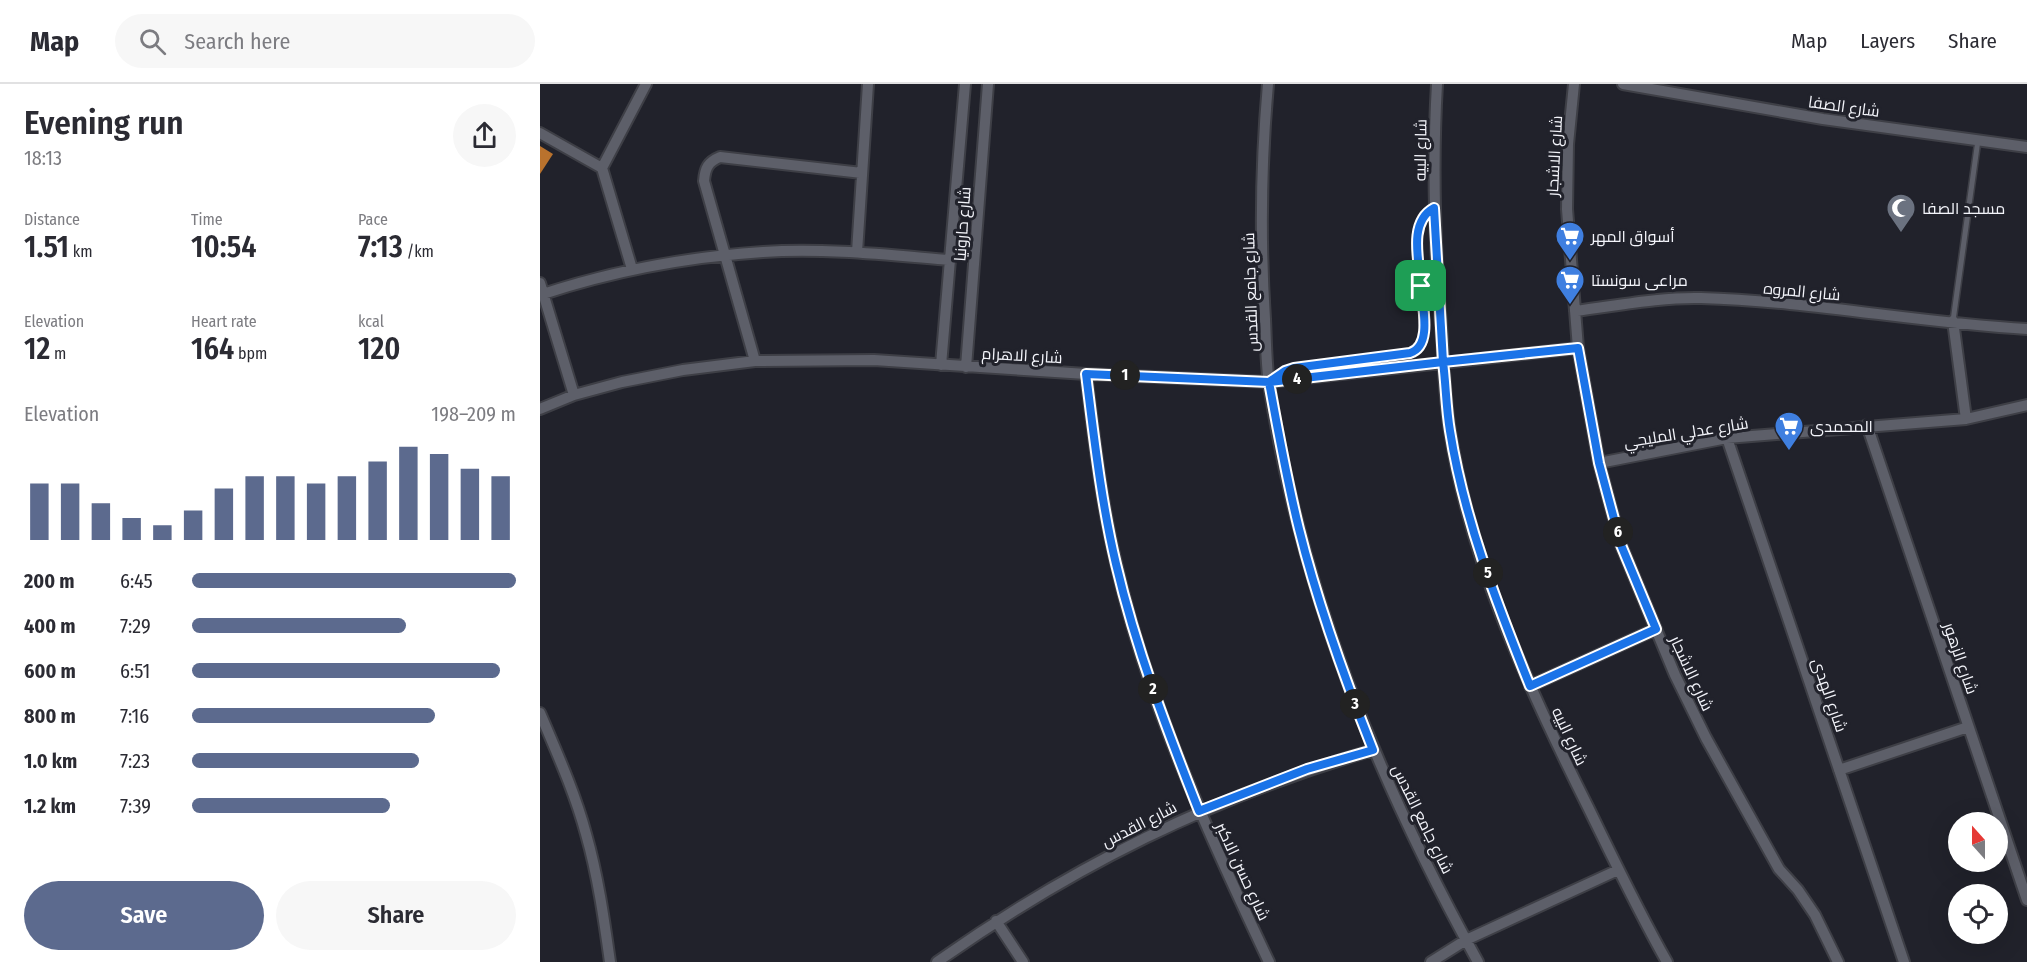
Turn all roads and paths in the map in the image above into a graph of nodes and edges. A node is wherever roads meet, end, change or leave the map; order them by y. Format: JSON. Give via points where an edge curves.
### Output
{"nodes":[{"id":1,"x":646,"y":84,"type":"edge"},
{"id":2,"x":868,"y":84,"type":"edge"},
{"id":3,"x":965,"y":84,"type":"edge"},
{"id":4,"x":988,"y":84,"type":"edge"},
{"id":5,"x":1268,"y":84,"type":"edge"},
{"id":6,"x":1437,"y":84,"type":"edge"},
{"id":7,"x":1574,"y":84,"type":"edge"},
{"id":8,"x":1623,"y":84,"type":"edge"},
{"id":9,"x":540,"y":132,"type":"edge"},
{"id":10,"x":1978,"y":140,"type":"junction"},
{"id":11,"x":2027,"y":147,"type":"edge"},
{"id":12,"x":602,"y":168,"type":"junction"},
{"id":13,"x":862,"y":172,"type":"junction"},
{"id":14,"x":1434,"y":208,"type":"junction"},
{"id":15,"x":857,"y":252,"type":"junction"},
{"id":16,"x":724,"y":256,"type":"junction"},
{"id":17,"x":950,"y":260,"type":"junction"},
{"id":18,"x":632,"y":269,"type":"junction"},
{"id":19,"x":541,"y":291,"type":"edge"},
{"id":20,"x":1575,"y":311,"type":"junction"},
{"id":21,"x":1953,"y":321,"type":"junction"},
{"id":22,"x":2027,"y":329,"type":"edge"},
{"id":23,"x":1578,"y":348,"type":"junction"},
{"id":24,"x":754,"y":361,"type":"junction"},
{"id":25,"x":1443,"y":362,"type":"junction"},
{"id":26,"x":941,"y":365,"type":"junction"},
{"id":27,"x":966,"y":367,"type":"junction"},
{"id":28,"x":1086,"y":374,"type":"junction"},
{"id":29,"x":1269,"y":382,"type":"junction"},
{"id":30,"x":574,"y":395,"type":"junction"},
{"id":31,"x":2027,"y":405,"type":"edge"},
{"id":32,"x":540,"y":409,"type":"edge"},
{"id":33,"x":1966,"y":419,"type":"junction"},
{"id":34,"x":1867,"y":425,"type":"junction"},
{"id":35,"x":1727,"y":438,"type":"junction"},
{"id":36,"x":1599,"y":463,"type":"junction"},
{"id":37,"x":1656,"y":629,"type":"junction"},
{"id":38,"x":1530,"y":686,"type":"junction"},
{"id":39,"x":540,"y":713,"type":"edge"},
{"id":40,"x":1968,"y":727,"type":"junction"},
{"id":41,"x":1373,"y":750,"type":"junction"},
{"id":42,"x":1839,"y":770,"type":"junction"},
{"id":43,"x":1199,"y":811,"type":"junction"},
{"id":44,"x":1618,"y":870,"type":"junction"},
{"id":45,"x":2027,"y":900,"type":"edge"},
{"id":46,"x":996,"y":921,"type":"junction"},
{"id":47,"x":1466,"y":940,"type":"junction"},
{"id":48,"x":610,"y":962,"type":"edge"},
{"id":49,"x":937,"y":962,"type":"edge"},
{"id":50,"x":1023,"y":962,"type":"edge"},
{"id":51,"x":1269,"y":962,"type":"edge"},
{"id":52,"x":1431,"y":962,"type":"edge"},
{"id":53,"x":1478,"y":962,"type":"edge"},
{"id":54,"x":1667,"y":962,"type":"edge"},
{"id":55,"x":1838,"y":962,"type":"edge"},
{"id":56,"x":1904,"y":962,"type":"edge"}],
"edges":[{"from":1,"to":12,"type":"street"},
{"from":2,"to":13,"type":"street"},
{"from":3,"to":17,"type":"street","name":"شارع حارونيا"},
{"from":4,"to":27,"type":"street","name":"شارع حارونيا"},
{"from":5,"to":29,"type":"street","name":"شارع جامع القدس","via":[[1262,207]]},
{"from":6,"to":14,"type":"street","name":"شارع البيه"},
{"from":7,"to":20,"type":"street","name":"شارع الاشجار","via":[[1567,209]]},
{"from":8,"to":10,"type":"street","name":"شارع الصفا"},
{"from":9,"to":12,"type":"street"},
{"from":10,"to":11,"type":"street","name":"شارع الصفا"},
{"from":10,"to":21,"type":"lane"},
{"from":12,"to":18,"type":"street"},
{"from":13,"to":15,"type":"street"},
{"from":13,"to":16,"type":"street","via":[[720,157],[710,161],[704,181]]},
{"from":14,"to":25,"type":"street","name":"شارع البيه"},
{"from":14,"to":29,"type":"lane","via":[[1424,215],[1418,231],[1424,336],[1419,348],[1410,353],[1294,368]]},
{"from":15,"to":16,"type":"street"},
{"from":15,"to":17,"type":"street"},
{"from":16,"to":18,"type":"street"},
{"from":16,"to":24,"type":"street"},
{"from":17,"to":26,"type":"street","name":"شارع حارونيا"},
{"from":18,"to":19,"type":"street"},
{"from":19,"to":30,"type":"street"},
{"from":20,"to":21,"type":"street","name":"شارع المروه","via":[[1700,298]]},
{"from":20,"to":23,"type":"street","name":"شارع الاشجار"},
{"from":21,"to":22,"type":"street","name":"شارع المروه"},
{"from":21,"to":33,"type":"street"},
{"from":23,"to":25,"type":"street","name":"شارع الاهرام"},
{"from":23,"to":36,"type":"street","name":"شارع الاشجار"},
{"from":24,"to":26,"type":"street","name":"شارع الاهرام","via":[[844,359]]},
{"from":24,"to":30,"type":"street","name":"شارع الاهرام","via":[[682,370]]},
{"from":25,"to":29,"type":"street","name":"شارع الاهرام"},
{"from":25,"to":38,"type":"street","name":"شارع البيه","via":[[1450,431],[1469,517],[1504,623]]},
{"from":26,"to":27,"type":"street","name":"شارع الاهرام"},
{"from":27,"to":28,"type":"street","name":"شارع الاهرام"},
{"from":28,"to":29,"type":"street","name":"شارع الاهرام"},
{"from":28,"to":43,"type":"street","name":"شارع حسن الاكبر","via":[[1116,564],[1161,713]]},
{"from":29,"to":41,"type":"street","name":"شارع جامع القدس","via":[[1316,591]]},
{"from":30,"to":32,"type":"street","name":"شارع الاهرام"},
{"from":31,"to":33,"type":"street","name":"شارع عدلي المليجي"},
{"from":33,"to":34,"type":"street","name":"شارع عدلي المليجي"},
{"from":34,"to":35,"type":"street","name":"شارع عدلي المليجي"},
{"from":34,"to":40,"type":"street","name":"شارع الزهور"},
{"from":35,"to":36,"type":"street","name":"شارع عدلي المليجي"},
{"from":35,"to":42,"type":"street","name":"شارع الهدى"},
{"from":36,"to":37,"type":"street","name":"شارع الاشجار","via":[[1621,545]]},
{"from":37,"to":38,"type":"street"},
{"from":37,"to":55,"type":"street","name":"شارع الاشجار","via":[[1675,675],[1779,870],[1815,915]]},
{"from":38,"to":44,"type":"street","name":"شارع البيه"},
{"from":39,"to":48,"type":"street","via":[[564,767],[586,834]]},
{"from":40,"to":42,"type":"street"},
{"from":40,"to":45,"type":"street","name":"شارع الزهور"},
{"from":41,"to":43,"type":"street","name":"شارع القدس","via":[[1307,769]]},
{"from":41,"to":47,"type":"street","name":"شارع جامع القدس"},
{"from":42,"to":56,"type":"street","name":"شارع الهدى"},
{"from":43,"to":46,"type":"street","name":"شارع القدس","via":[[1059,882]]},
{"from":43,"to":51,"type":"street","name":"شارع حسن الاكبر"},
{"from":44,"to":47,"type":"street"},
{"from":44,"to":54,"type":"street","name":"شارع البيه"},
{"from":46,"to":49,"type":"street","name":"شارع القدس"},
{"from":46,"to":50,"type":"street"},
{"from":47,"to":52,"type":"street"},
{"from":47,"to":53,"type":"street","name":"شارع جامع القدس"}]}
